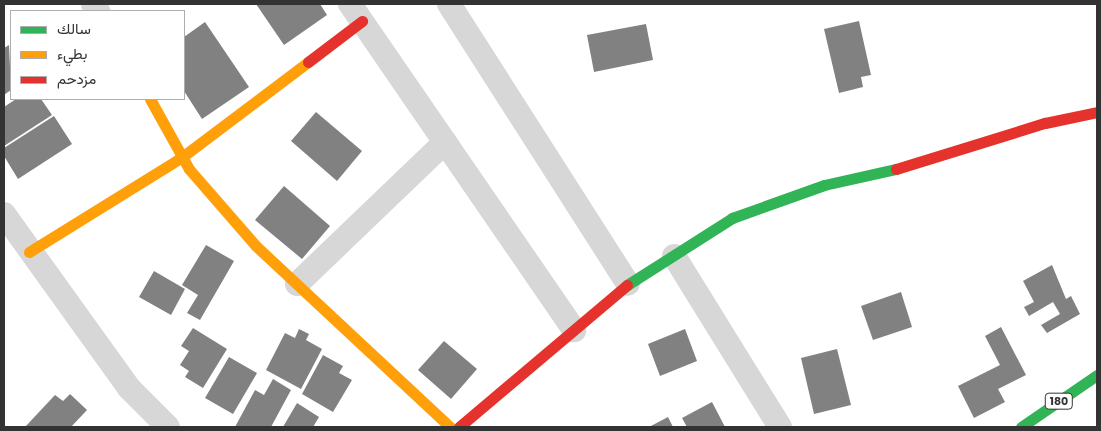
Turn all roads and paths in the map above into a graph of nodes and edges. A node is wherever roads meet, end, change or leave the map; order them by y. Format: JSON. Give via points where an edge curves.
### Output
{"nodes":[{"id":1,"x":449,"y":4,"type":"edge"},
{"id":2,"x":356,"y":12,"type":"edge"},
{"id":3,"x":151,"y":100,"type":"edge"},
{"id":4,"x":1097,"y":112,"type":"edge"},
{"id":5,"x":445,"y":142,"type":"junction"},
{"id":6,"x":182,"y":157,"type":"junction"},
{"id":7,"x":4,"y":214,"type":"edge"},
{"id":8,"x":29,"y":252,"type":"junction"},
{"id":9,"x":674,"y":256,"type":"junction"},
{"id":10,"x":297,"y":284,"type":"junction"},
{"id":11,"x":628,"y":284,"type":"junction"},
{"id":12,"x":574,"y":330,"type":"junction"},
{"id":13,"x":1097,"y":375,"type":"edge"},
{"id":14,"x":168,"y":427,"type":"edge"},
{"id":15,"x":450,"y":427,"type":"edge"},
{"id":16,"x":459,"y":427,"type":"edge"},
{"id":17,"x":780,"y":427,"type":"edge"},
{"id":18,"x":1021,"y":427,"type":"edge"}],
"edges":[{"from":1,"to":11,"type":"street"},
{"from":2,"to":5,"type":"street"},
{"from":2,"to":6,"type":"main road"},
{"from":3,"to":6,"type":"main road"},
{"from":4,"to":9,"type":"main road","via":[[776,200],[732,218]]},
{"from":5,"to":10,"type":"street"},
{"from":5,"to":12,"type":"street"},
{"from":6,"to":8,"type":"main road"},
{"from":6,"to":10,"type":"main road","via":[[188,169],[256,246]]},
{"from":7,"to":8,"type":"street"},
{"from":8,"to":14,"type":"street","via":[[129,388]]},
{"from":9,"to":11,"type":"main road"},
{"from":9,"to":17,"type":"street"},
{"from":10,"to":15,"type":"main road"},
{"from":11,"to":12,"type":"main road"},
{"from":12,"to":16,"type":"main road"},
{"from":13,"to":18,"type":"main road","number":"180"}]}
